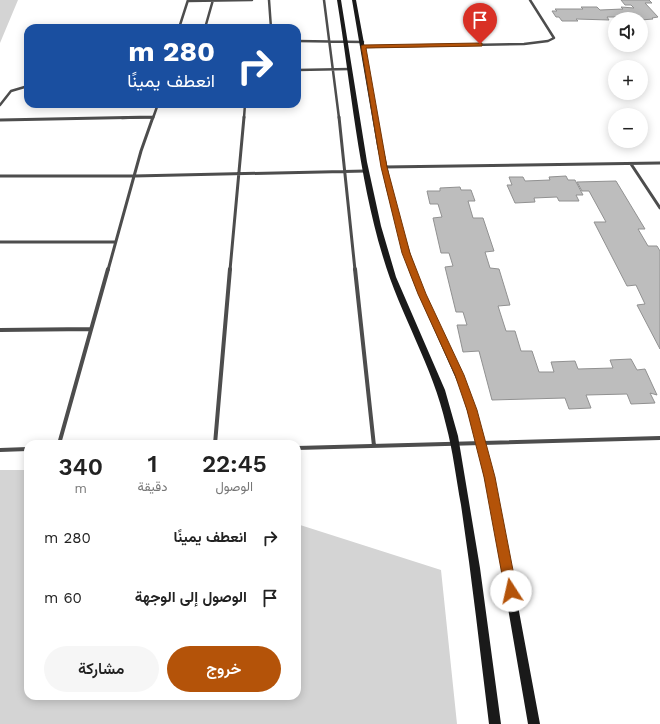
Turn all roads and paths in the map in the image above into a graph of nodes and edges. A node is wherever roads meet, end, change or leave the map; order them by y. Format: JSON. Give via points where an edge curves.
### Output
{"nodes":[{"id":1,"x":188,"y":0,"type":"edge"},
{"id":2,"x":213,"y":0,"type":"edge"},
{"id":3,"x":252,"y":0,"type":"edge"},
{"id":4,"x":269,"y":0,"type":"edge"},
{"id":5,"x":324,"y":0,"type":"edge"},
{"id":6,"x":339,"y":0,"type":"edge"},
{"id":7,"x":354,"y":0,"type":"edge"},
{"id":8,"x":530,"y":0,"type":"edge"},
{"id":9,"x":181,"y":24,"type":"edge"},
{"id":10,"x":206,"y":24,"type":"edge"},
{"id":11,"x":271,"y":24,"type":"edge"},
{"id":12,"x":301,"y":41,"type":"edge"},
{"id":13,"x":347,"y":41,"type":"junction"},
{"id":14,"x":330,"y":42,"type":"junction"},
{"id":15,"x":363,"y":44,"type":"junction"},
{"id":16,"x":334,"y":69,"type":"junction"},
{"id":17,"x":350,"y":69,"type":"junction"},
{"id":18,"x":301,"y":70,"type":"edge"},
{"id":19,"x":24,"y":87,"type":"edge"},
{"id":20,"x":0,"y":105,"type":"edge"},
{"id":21,"x":157,"y":108,"type":"edge"},
{"id":22,"x":245,"y":108,"type":"edge"},
{"id":23,"x":154,"y":117,"type":"junction"},
{"id":24,"x":0,"y":120,"type":"edge"},
{"id":25,"x":660,"y":163,"type":"edge"},
{"id":26,"x":632,"y":164,"type":"junction"},
{"id":27,"x":384,"y":167,"type":"junction"},
{"id":28,"x":344,"y":171,"type":"junction"},
{"id":29,"x":366,"y":171,"type":"junction"},
{"id":30,"x":239,"y":174,"type":"junction"},
{"id":31,"x":0,"y":176,"type":"edge"},
{"id":32,"x":134,"y":176,"type":"junction"},
{"id":33,"x":660,"y":208,"type":"edge"},
{"id":34,"x":0,"y":242,"type":"edge"},
{"id":35,"x":115,"y":242,"type":"junction"},
{"id":36,"x":91,"y":329,"type":"junction"},
{"id":37,"x":0,"y":330,"type":"edge"},
{"id":38,"x":660,"y":438,"type":"edge"},
{"id":39,"x":60,"y":440,"type":"edge"},
{"id":40,"x":216,"y":440,"type":"edge"},
{"id":41,"x":454,"y":443,"type":"junction"},
{"id":42,"x":481,"y":443,"type":"junction"},
{"id":43,"x":374,"y":446,"type":"junction"},
{"id":44,"x":301,"y":448,"type":"edge"},
{"id":45,"x":24,"y":449,"type":"edge"},
{"id":46,"x":0,"y":450,"type":"edge"},
{"id":47,"x":494,"y":724,"type":"edge"},
{"id":48,"x":534,"y":724,"type":"edge"}],
"edges":[{"from":1,"to":2,"type":"street"},
{"from":1,"to":9,"type":"street"},
{"from":2,"to":3,"type":"street"},
{"from":2,"to":10,"type":"street"},
{"from":4,"to":11,"type":"street"},
{"from":5,"to":14,"type":"street"},
{"from":6,"to":13,"type":"street"},
{"from":7,"to":15,"type":"street"},
{"from":8,"to":15,"type":"street","via":[[554,38],[524,44]]},
{"from":12,"to":14,"type":"street"},
{"from":13,"to":14,"type":"street"},
{"from":13,"to":15,"type":"street"},
{"from":13,"to":17,"type":"street"},
{"from":14,"to":16,"type":"street"},
{"from":15,"to":27,"type":"street"},
{"from":16,"to":17,"type":"street"},
{"from":16,"to":18,"type":"street"},
{"from":16,"to":28,"type":"street"},
{"from":17,"to":29,"type":"street"},
{"from":19,"to":20,"type":"street","via":[[8,91]]},
{"from":21,"to":23,"type":"street"},
{"from":22,"to":30,"type":"street"},
{"from":23,"to":24,"type":"street"},
{"from":23,"to":32,"type":"street"},
{"from":25,"to":26,"type":"street"},
{"from":26,"to":27,"type":"street"},
{"from":26,"to":33,"type":"street"},
{"from":27,"to":42,"type":"street","via":[[414,276],[460,375]]},
{"from":28,"to":29,"type":"street"},
{"from":28,"to":30,"type":"street"},
{"from":28,"to":43,"type":"street"},
{"from":29,"to":41,"type":"street","via":[[389,267],[435,375],[447,409]]},
{"from":30,"to":32,"type":"street"},
{"from":30,"to":40,"type":"street"},
{"from":31,"to":32,"type":"street"},
{"from":32,"to":35,"type":"street"},
{"from":34,"to":35,"type":"street"},
{"from":35,"to":36,"type":"street"},
{"from":36,"to":37,"type":"street"},
{"from":36,"to":39,"type":"street"},
{"from":38,"to":42,"type":"street"},
{"from":41,"to":42,"type":"street"},
{"from":41,"to":43,"type":"street"},
{"from":41,"to":47,"type":"street","via":[[476,571]]},
{"from":42,"to":48,"type":"street"},
{"from":43,"to":44,"type":"street"},
{"from":45,"to":46,"type":"street"}]}
